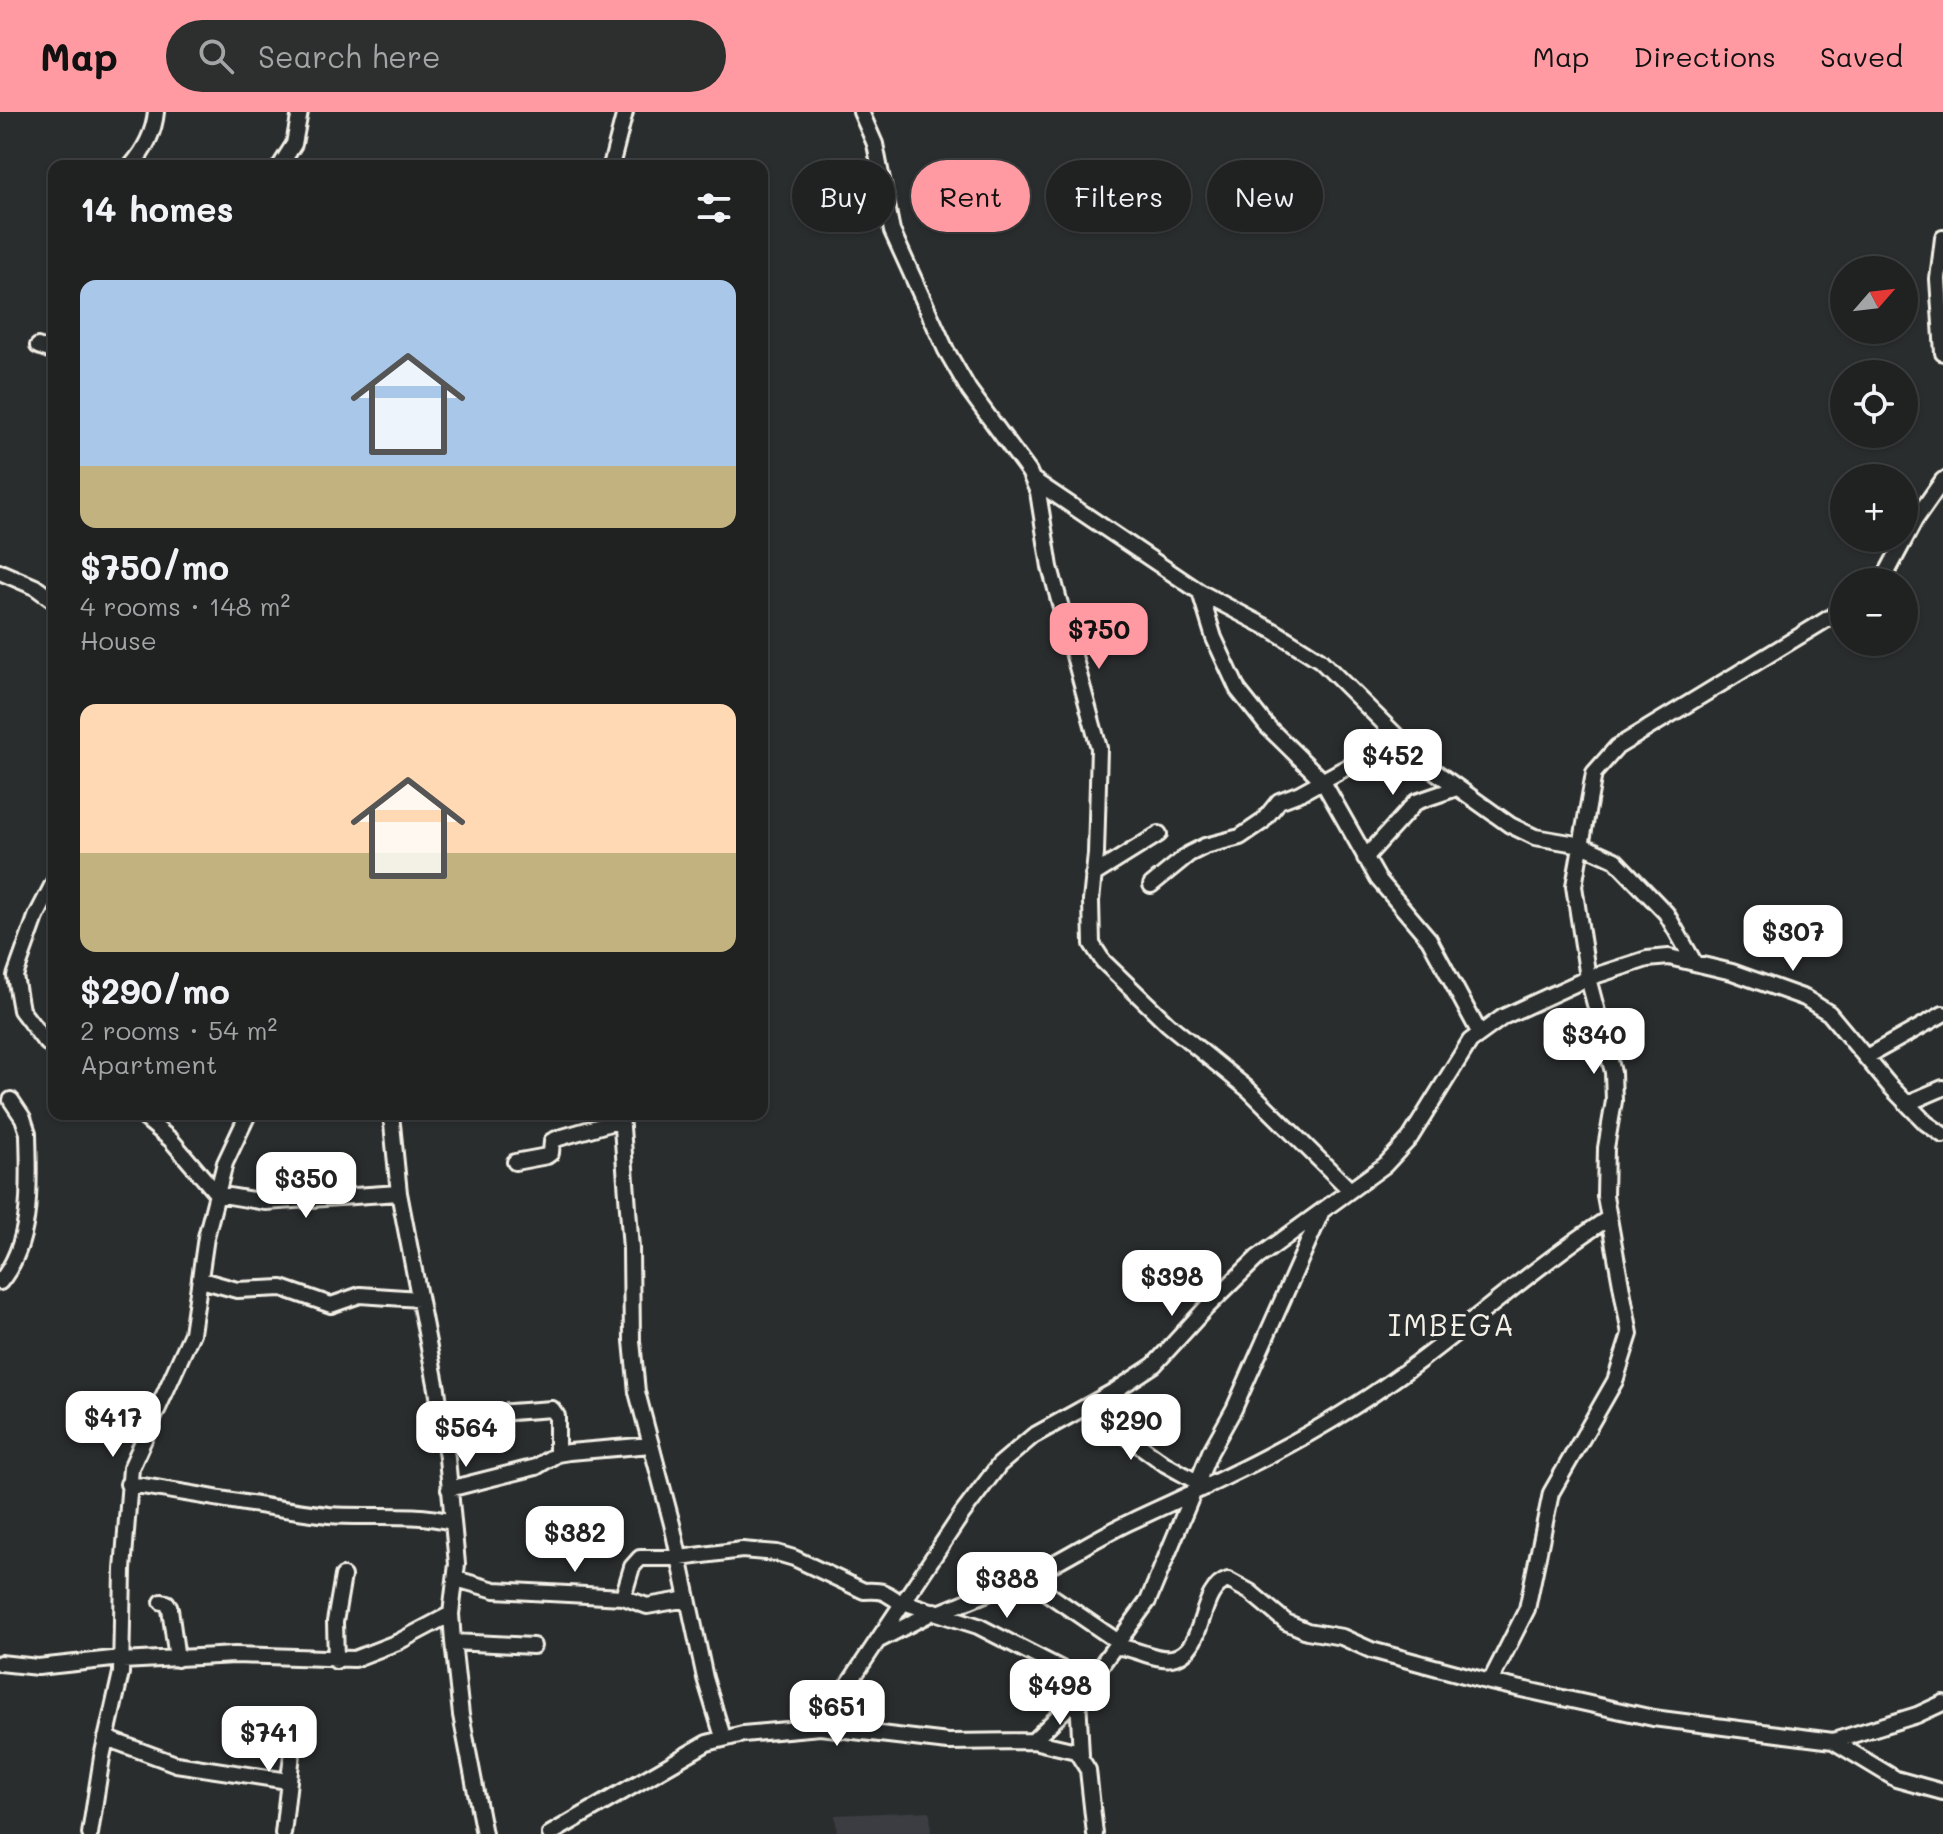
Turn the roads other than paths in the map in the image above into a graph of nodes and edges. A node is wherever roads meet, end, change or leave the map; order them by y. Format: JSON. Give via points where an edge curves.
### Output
{"nodes":[{"id":1,"x":156,"y":112,"type":"edge"},
{"id":2,"x":300,"y":112,"type":"edge"},
{"id":3,"x":625,"y":112,"type":"edge"},
{"id":4,"x":861,"y":112,"type":"edge"},
{"id":5,"x":139,"y":160,"type":"edge"},
{"id":6,"x":284,"y":160,"type":"edge"},
{"id":7,"x":613,"y":160,"type":"edge"},
{"id":8,"x":1943,"y":238,"type":"edge"},
{"id":9,"x":38,"y":346,"type":"dead end"},
{"id":10,"x":48,"y":350,"type":"edge"},
{"id":11,"x":1943,"y":353,"type":"edge"},
{"id":12,"x":1943,"y":480,"type":"edge"},
{"id":13,"x":1035,"y":481,"type":"junction"},
{"id":14,"x":1889,"y":568,"type":"edge"},
{"id":15,"x":0,"y":572,"type":"edge"},
{"id":16,"x":1200,"y":592,"type":"junction"},
{"id":17,"x":48,"y":597,"type":"edge"},
{"id":18,"x":1830,"y":618,"type":"edge"},
{"id":19,"x":1400,"y":738,"type":"junction"},
{"id":20,"x":1322,"y":780,"type":"junction"},
{"id":21,"x":1457,"y":788,"type":"junction"},
{"id":22,"x":1159,"y":834,"type":"dead end"},
{"id":23,"x":1582,"y":845,"type":"junction"},
{"id":24,"x":1365,"y":858,"type":"junction"},
{"id":25,"x":1093,"y":875,"type":"junction"},
{"id":26,"x":1151,"y":885,"type":"dead end"},
{"id":27,"x":48,"y":894,"type":"edge"},
{"id":28,"x":1694,"y":962,"type":"junction"},
{"id":29,"x":1588,"y":978,"type":"junction"},
{"id":30,"x":1943,"y":1014,"type":"edge"},
{"id":31,"x":1479,"y":1032,"type":"junction"},
{"id":32,"x":48,"y":1044,"type":"edge"},
{"id":33,"x":1866,"y":1057,"type":"junction"},
{"id":34,"x":1943,"y":1088,"type":"edge"},
{"id":35,"x":11,"y":1100,"type":"dead end"},
{"id":36,"x":1908,"y":1103,"type":"junction"},
{"id":37,"x":147,"y":1120,"type":"edge"},
{"id":38,"x":245,"y":1120,"type":"edge"},
{"id":39,"x":392,"y":1120,"type":"edge"},
{"id":40,"x":612,"y":1120,"type":"edge"},
{"id":41,"x":621,"y":1120,"type":"edge"},
{"id":42,"x":1943,"y":1135,"type":"edge"},
{"id":43,"x":515,"y":1162,"type":"dead end"},
{"id":44,"x":1350,"y":1190,"type":"junction"},
{"id":45,"x":399,"y":1193,"type":"junction"},
{"id":46,"x":217,"y":1194,"type":"junction"},
{"id":47,"x":1325,"y":1207,"type":"junction"},
{"id":48,"x":1607,"y":1219,"type":"junction"},
{"id":49,"x":201,"y":1280,"type":"junction"},
{"id":50,"x":0,"y":1282,"type":"edge"},
{"id":51,"x":419,"y":1299,"type":"junction"},
{"id":52,"x":1087,"y":1407,"type":"junction"},
{"id":53,"x":442,"y":1417,"type":"junction"},
{"id":54,"x":651,"y":1445,"type":"junction"},
{"id":55,"x":557,"y":1454,"type":"junction"},
{"id":56,"x":128,"y":1484,"type":"junction"},
{"id":57,"x":1200,"y":1488,"type":"junction"},
{"id":58,"x":449,"y":1489,"type":"junction"},
{"id":59,"x":452,"y":1522,"type":"junction"},
{"id":60,"x":680,"y":1558,"type":"junction"},
{"id":61,"x":343,"y":1576,"type":"dead end"},
{"id":62,"x":1025,"y":1578,"type":"junction"},
{"id":63,"x":456,"y":1579,"type":"junction"},
{"id":64,"x":623,"y":1597,"type":"junction"},
{"id":65,"x":688,"y":1599,"type":"junction"},
{"id":66,"x":162,"y":1602,"type":"dead end"},
{"id":67,"x":902,"y":1603,"type":"junction"},
{"id":68,"x":938,"y":1612,"type":"junction"},
{"id":69,"x":451,"y":1614,"type":"junction"},
{"id":70,"x":876,"y":1641,"type":"junction"},
{"id":71,"x":453,"y":1642,"type":"junction"},
{"id":72,"x":1118,"y":1645,"type":"junction"},
{"id":73,"x":533,"y":1646,"type":"dead end"},
{"id":74,"x":122,"y":1659,"type":"junction"},
{"id":75,"x":177,"y":1659,"type":"junction"},
{"id":76,"x":336,"y":1661,"type":"junction"},
{"id":77,"x":0,"y":1663,"type":"edge"},
{"id":78,"x":1490,"y":1682,"type":"junction"},
{"id":79,"x":1089,"y":1683,"type":"junction"},
{"id":80,"x":1078,"y":1697,"type":"junction"},
{"id":81,"x":1943,"y":1703,"type":"edge"},
{"id":82,"x":296,"y":1718,"type":"dead end"},
{"id":83,"x":820,"y":1727,"type":"junction"},
{"id":84,"x":723,"y":1737,"type":"junction"},
{"id":85,"x":106,"y":1738,"type":"junction"},
{"id":86,"x":1033,"y":1741,"type":"junction"},
{"id":87,"x":1833,"y":1741,"type":"junction"},
{"id":88,"x":1081,"y":1755,"type":"junction"},
{"id":89,"x":288,"y":1781,"type":"junction"},
{"id":90,"x":1943,"y":1792,"type":"edge"},
{"id":91,"x":90,"y":1834,"type":"edge"},
{"id":92,"x":283,"y":1834,"type":"edge"},
{"id":93,"x":484,"y":1834,"type":"edge"},
{"id":94,"x":550,"y":1834,"type":"edge"},
{"id":95,"x":1095,"y":1834,"type":"edge"}],
"edges":[{"from":1,"to":5,"type":"street"},
{"from":2,"to":6,"type":"street","via":[[294,144]]},
{"from":3,"to":7,"type":"street"},
{"from":4,"to":13,"type":"street","via":[[875,144],[892,231],[946,350]]},
{"from":8,"to":11,"type":"street","via":[[1938,279]]},
{"from":9,"to":10,"type":"street"},
{"from":12,"to":14,"type":"street"},
{"from":13,"to":16,"type":"street"},
{"from":13,"to":25,"type":"street","via":[[1050,567],[1099,748]]},
{"from":15,"to":17,"type":"street"},
{"from":16,"to":19,"type":"street","via":[[1320,660]]},
{"from":16,"to":20,"type":"street","via":[[1238,690]]},
{"from":18,"to":23,"type":"street","via":[[1607,756],[1594,773]]},
{"from":19,"to":20,"type":"street"},
{"from":19,"to":21,"type":"street"},
{"from":20,"to":24,"type":"street"},
{"from":20,"to":26,"type":"street","via":[[1279,801],[1240,837],[1189,854]]},
{"from":21,"to":23,"type":"street","via":[[1523,832]]},
{"from":21,"to":24,"type":"street","via":[[1416,802]]},
{"from":22,"to":25,"type":"street"},
{"from":23,"to":28,"type":"street","via":[[1615,860],[1647,890]]},
{"from":23,"to":29,"type":"street","via":[[1574,886]]},
{"from":24,"to":31,"type":"street","via":[[1429,939]]},
{"from":25,"to":44,"type":"street","via":[[1091,937],[1103,961],[1168,1024],[1249,1090]]},
{"from":27,"to":32,"type":"street","via":[[15,976],[21,1010]]},
{"from":28,"to":29,"type":"street","via":[[1647,959]]},
{"from":28,"to":33,"type":"street","via":[[1805,998],[1837,1020]]},
{"from":29,"to":31,"type":"street"},
{"from":29,"to":48,"type":"street","via":[[1614,1086],[1606,1148]]},
{"from":30,"to":33,"type":"street"},
{"from":31,"to":44,"type":"street","via":[[1410,1138],[1385,1165]]},
{"from":33,"to":36,"type":"street"},
{"from":34,"to":36,"type":"street"},
{"from":35,"to":50,"type":"street","via":[[28,1133],[26,1226],[17,1256]]},
{"from":36,"to":42,"type":"street"},
{"from":37,"to":46,"type":"street"},
{"from":38,"to":46,"type":"street"},
{"from":39,"to":45,"type":"street"},
{"from":40,"to":43,"type":"street","via":[[552,1141],[547,1156]]},
{"from":41,"to":54,"type":"street","via":[[634,1368]]},
{"from":44,"to":47,"type":"street"},
{"from":45,"to":46,"type":"street","via":[[265,1202]]},
{"from":45,"to":51,"type":"street"},
{"from":46,"to":49,"type":"street"},
{"from":47,"to":52,"type":"street","via":[[1257,1258],[1154,1365]]},
{"from":47,"to":57,"type":"street"},
{"from":48,"to":57,"type":"street","via":[[1365,1400]]},
{"from":48,"to":78,"type":"street","via":[[1629,1319],[1627,1349],[1615,1381],[1551,1493],[1527,1609]]},
{"from":49,"to":51,"type":"street","via":[[237,1290],[282,1288],[331,1305],[360,1295]]},
{"from":49,"to":56,"type":"street","via":[[192,1333],[137,1450]]},
{"from":51,"to":53,"type":"street"},
{"from":52,"to":57,"type":"street"},
{"from":52,"to":67,"type":"street","via":[[1033,1436],[999,1465]]},
{"from":53,"to":55,"type":"street","via":[[552,1409],[557,1416]]},
{"from":53,"to":58,"type":"street"},
{"from":54,"to":55,"type":"street"},
{"from":54,"to":60,"type":"street"},
{"from":55,"to":58,"type":"street","via":[[536,1467]]},
{"from":56,"to":59,"type":"street","via":[[312,1513]]},
{"from":56,"to":74,"type":"street"},
{"from":57,"to":62,"type":"street"},
{"from":57,"to":72,"type":"street","via":[[1148,1601]]},
{"from":58,"to":59,"type":"street"},
{"from":59,"to":63,"type":"street"},
{"from":60,"to":64,"type":"street","via":[[638,1559]]},
{"from":60,"to":65,"type":"street"},
{"from":60,"to":67,"type":"street","via":[[742,1550],[786,1555]]},
{"from":61,"to":76,"type":"street","via":[[335,1622]]},
{"from":62,"to":68,"type":"street"},
{"from":62,"to":72,"type":"street"},
{"from":63,"to":64,"type":"street","via":[[495,1590]]},
{"from":63,"to":69,"type":"street"},
{"from":64,"to":65,"type":"street","via":[[647,1606]]},
{"from":65,"to":84,"type":"street"},
{"from":66,"to":75,"type":"street","via":[[170,1609]]},
{"from":67,"to":68,"type":"street"},
{"from":67,"to":70,"type":"street"},
{"from":68,"to":70,"type":"street"},
{"from":68,"to":79,"type":"street","via":[[978,1626]]},
{"from":69,"to":71,"type":"street"},
{"from":69,"to":76,"type":"street","via":[[379,1651]]},
{"from":70,"to":83,"type":"street"},
{"from":71,"to":73,"type":"street"},
{"from":71,"to":93,"type":"street"},
{"from":72,"to":78,"type":"street","via":[[1168,1658],[1183,1654],[1214,1590],[1228,1580],[1295,1627]]},
{"from":72,"to":79,"type":"street"},
{"from":74,"to":75,"type":"street"},
{"from":74,"to":77,"type":"street","via":[[38,1667]]},
{"from":74,"to":85,"type":"street"},
{"from":75,"to":76,"type":"street","via":[[235,1655]]},
{"from":78,"to":87,"type":"street","via":[[1653,1718]]},
{"from":79,"to":80,"type":"street"},
{"from":80,"to":86,"type":"street"},
{"from":80,"to":88,"type":"street"},
{"from":81,"to":87,"type":"street"},
{"from":82,"to":89,"type":"street"},
{"from":83,"to":84,"type":"street"},
{"from":83,"to":86,"type":"street","via":[[948,1742]]},
{"from":84,"to":94,"type":"street"},
{"from":85,"to":89,"type":"street","via":[[176,1764]]},
{"from":85,"to":91,"type":"street"},
{"from":86,"to":88,"type":"street"},
{"from":87,"to":90,"type":"street","via":[[1896,1779]]},
{"from":88,"to":95,"type":"street","via":[[1088,1770]]},
{"from":89,"to":92,"type":"street"}]}
